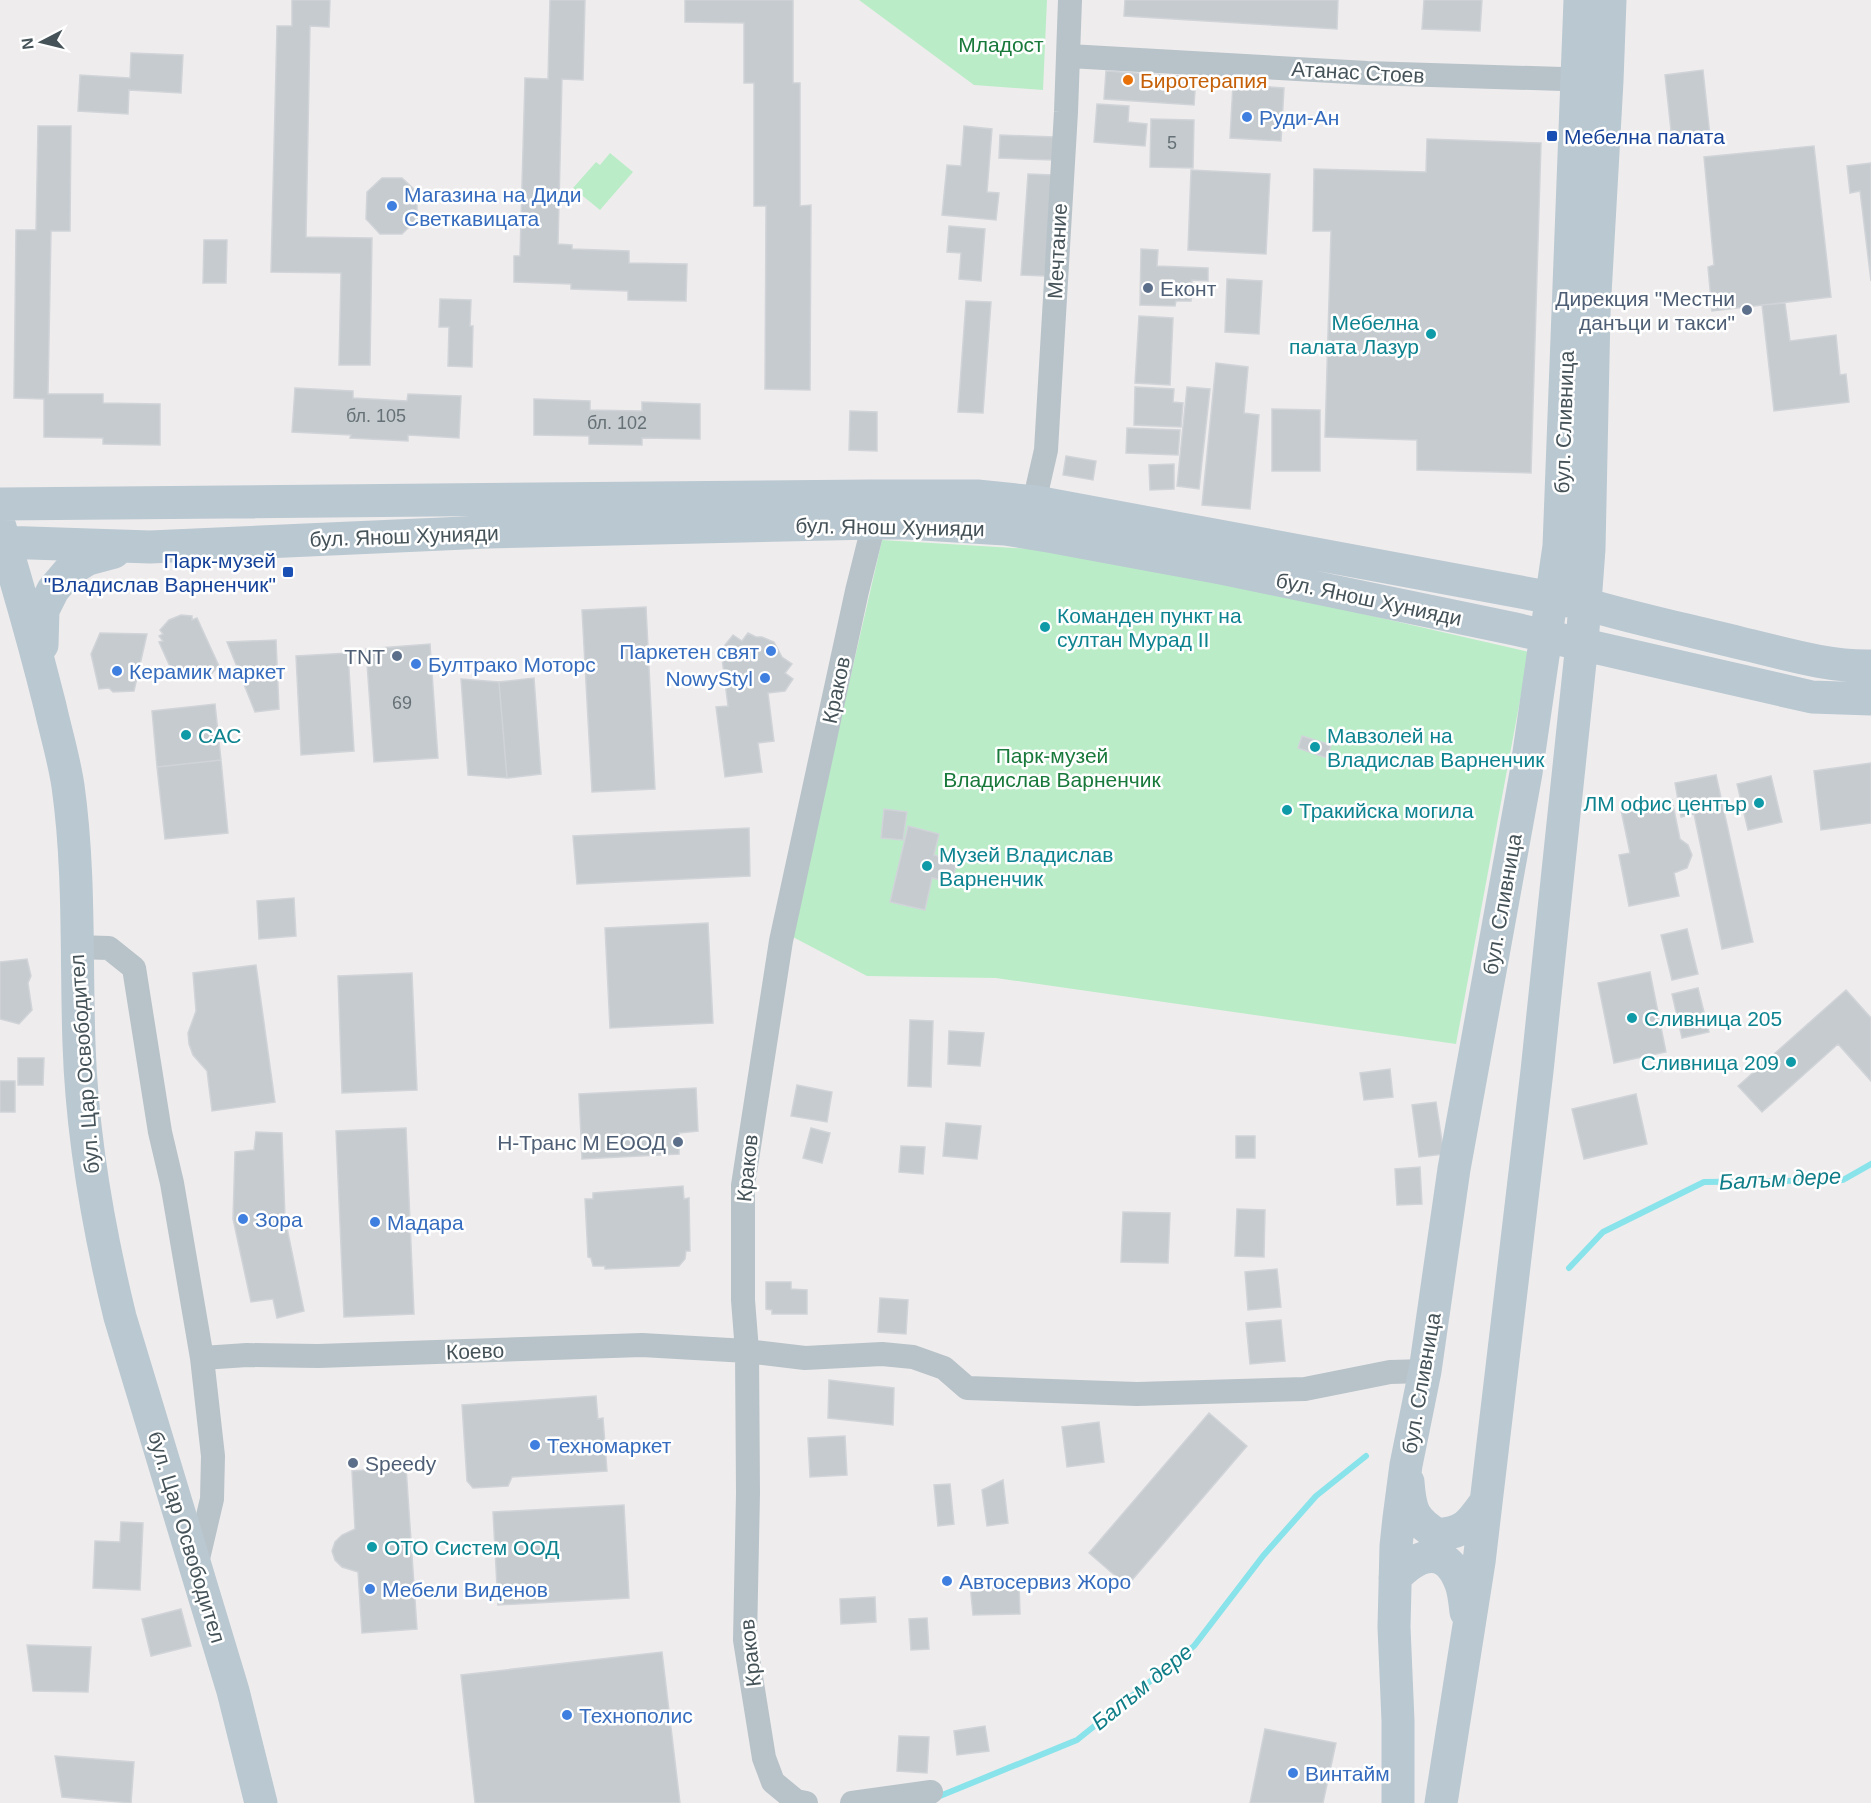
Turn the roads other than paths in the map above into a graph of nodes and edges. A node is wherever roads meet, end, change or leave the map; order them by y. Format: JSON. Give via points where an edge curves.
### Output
{"nodes":[{"id":1,"x":1070,"y":0,"type":"edge"},
{"id":2,"x":1580,"y":0,"type":"edge"},
{"id":3,"x":1610,"y":0,"type":"edge"},
{"id":4,"x":1069,"y":56,"type":"junction"},
{"id":5,"x":1592,"y":80,"type":"junction"},
{"id":6,"x":1036,"y":502,"type":"junction"},
{"id":7,"x":0,"y":504,"type":"edge"},
{"id":8,"x":874,"y":523,"type":"junction"},
{"id":9,"x":2,"y":537,"type":"edge"},
{"id":10,"x":130,"y":548,"type":"junction"},
{"id":11,"x":1551,"y":598,"type":"junction"},
{"id":12,"x":1585,"y":604,"type":"junction"},
{"id":13,"x":1546,"y":636,"type":"junction"},
{"id":14,"x":1582,"y":643,"type":"junction"},
{"id":15,"x":1871,"y":666,"type":"edge"},
{"id":16,"x":42,"y":672,"type":"junction"},
{"id":17,"x":1871,"y":699,"type":"edge"},
{"id":18,"x":76,"y":947,"type":"junction"},
{"id":19,"x":747,"y":1351,"type":"junction"},
{"id":20,"x":202,"y":1358,"type":"junction"},
{"id":21,"x":1425,"y":1371,"type":"junction"},
{"id":22,"x":1406,"y":1465,"type":"junction"},
{"id":23,"x":1485,"y":1503,"type":"junction"},
{"id":24,"x":196,"y":1567,"type":"junction"},
{"id":25,"x":1395,"y":1578,"type":"junction"},
{"id":26,"x":1469,"y":1626,"type":"junction"},
{"id":27,"x":931,"y":1792,"type":"dead end"},
{"id":28,"x":263,"y":1799,"type":"edge"},
{"id":29,"x":806,"y":1803,"type":"edge"},
{"id":30,"x":852,"y":1803,"type":"edge"},
{"id":31,"x":1398,"y":1803,"type":"edge"},
{"id":32,"x":1441,"y":1803,"type":"edge"}],
"edges":[{"from":1,"to":4,"type":"street","name":"Мечтание"},
{"from":2,"to":5,"type":"main road","name":"бул. Сливница"},
{"from":3,"to":5,"type":"main road","name":"бул. Сливница"},
{"from":4,"to":5,"type":"street","name":"Атанас Стоев","via":[[1367,73]]},
{"from":4,"to":6,"type":"street","name":"Мечтание","via":[[1046,450]]},
{"from":5,"to":11,"type":"main road","name":"бул. Сливница","via":[[1559,546]]},
{"from":5,"to":12,"type":"main road","name":"бул. Сливница","via":[[1594,312]]},
{"from":6,"to":7,"type":"main road","name":"бул. Янош Хунияди","via":[[977,496],[870,496]]},
{"from":6,"to":11,"type":"main road","name":"бул. Янош Хунияди"},
{"from":8,"to":10,"type":"main road","name":"бул. Янош Хунияди","via":[[487,532]]},
{"from":8,"to":13,"type":"main road","name":"бул. Янош Хунияди","via":[[982,527],[1048,536]]},
{"from":8,"to":19,"type":"street","name":"Краков","via":[[781,941],[756,1098],[743,1185]]},
{"from":9,"to":10,"type":"main road","name":"бул. Янош Хунияди"},
{"from":9,"to":16,"type":"main road","name":"бул. Цар Освободител"},
{"from":10,"to":16,"type":"main road","via":[[88,560],[70,570],[53,590],[42,610]]},
{"from":11,"to":12,"type":"main road","name":"бул. Янош Хунияди"},
{"from":11,"to":13,"type":"main road","name":"бул. Сливница"},
{"from":12,"to":14,"type":"main road","name":"бул. Сливница"},
{"from":12,"to":15,"type":"main road","name":"бул. Янош Хунияди","via":[[1812,660],[1851,667]]},
{"from":13,"to":14,"type":"main road","name":"бул. Янош Хунияди"},
{"from":13,"to":21,"type":"main road","name":"бул. Сливница","via":[[1526,772],[1454,1169]]},
{"from":14,"to":17,"type":"main road","name":"бул. Янош Хунияди","via":[[1812,697]]},
{"from":14,"to":23,"type":"main road","name":"бул. Сливница","via":[[1537,1071]]},
{"from":16,"to":18,"type":"main road","name":"бул. Цар Освободител","via":[[68,784]]},
{"from":18,"to":20,"type":"street","via":[[109,948],[134,968]]},
{"from":18,"to":24,"type":"main road","name":"бул. Цар Освободител","via":[[83,1111],[94,1199],[120,1317]]},
{"from":19,"to":20,"type":"street","name":"Коево","via":[[642,1346]]},
{"from":19,"to":21,"type":"street","name":"Коево","via":[[805,1358],[913,1356],[944,1368],[967,1388],[1125,1393],[1305,1389],[1390,1372]]},
{"from":19,"to":29,"type":"street","name":"Краков","via":[[745,1640],[764,1758],[773,1782],[796,1801]]},
{"from":20,"to":24,"type":"street","via":[[213,1456],[212,1499]]},
{"from":21,"to":22,"type":"main road","name":"бул. Сливница"},
{"from":22,"to":23,"type":"main road","via":[[1409,1500],[1417,1521],[1438,1535],[1469,1526]]},
{"from":22,"to":25,"type":"main road","name":"бул. Сливница"},
{"from":23,"to":26,"type":"main road","name":"бул. Сливница"},
{"from":24,"to":28,"type":"main road","name":"бул. Цар Освободител"},
{"from":25,"to":26,"type":"main road","via":[[1419,1558],[1445,1561],[1461,1584]]},
{"from":25,"to":31,"type":"main road","name":"бул. Сливница"},
{"from":26,"to":32,"type":"main road","name":"бул. Сливница"},
{"from":27,"to":30,"type":"street"}]}
